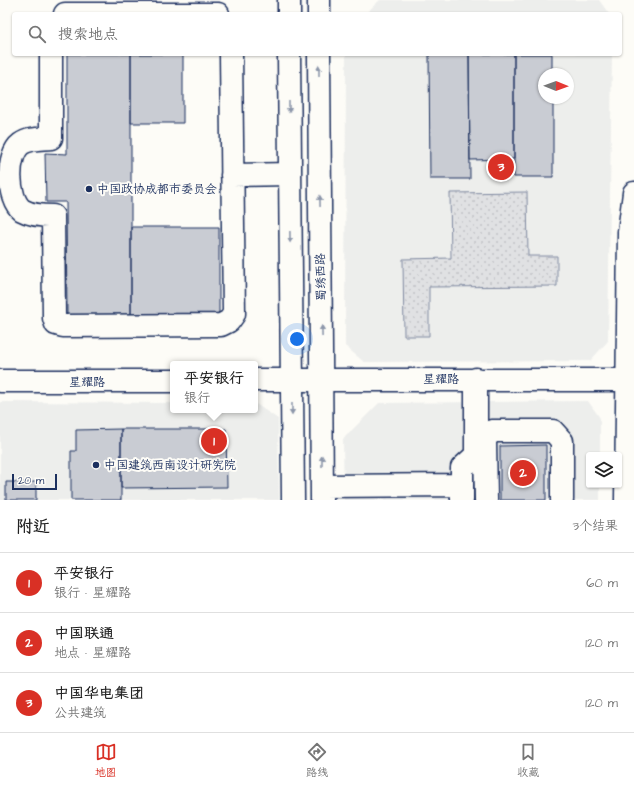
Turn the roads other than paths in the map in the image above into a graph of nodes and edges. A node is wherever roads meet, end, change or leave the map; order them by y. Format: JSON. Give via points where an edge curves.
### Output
{"nodes":[{"id":1,"x":289,"y":0,"type":"edge"},
{"id":2,"x":319,"y":0,"type":"edge"},
{"id":3,"x":289,"y":12,"type":"edge"},
{"id":4,"x":319,"y":12,"type":"edge"},
{"id":5,"x":51,"y":56,"type":"edge"},
{"id":6,"x":231,"y":56,"type":"edge"},
{"id":7,"x":289,"y":56,"type":"edge"},
{"id":8,"x":319,"y":56,"type":"edge"},
{"id":9,"x":290,"y":174,"type":"junction"},
{"id":10,"x":232,"y":175,"type":"junction"},
{"id":11,"x":5,"y":177,"type":"edge"},
{"id":12,"x":634,"y":193,"type":"edge"},
{"id":13,"x":292,"y":379,"type":"junction"},
{"id":14,"x":476,"y":379,"type":"junction"},
{"id":15,"x":258,"y":380,"type":"edge"},
{"id":16,"x":323,"y":380,"type":"junction"},
{"id":17,"x":627,"y":380,"type":"junction"},
{"id":18,"x":0,"y":381,"type":"edge"},
{"id":19,"x":170,"y":381,"type":"edge"},
{"id":20,"x":480,"y":439,"type":"junction"},
{"id":21,"x":462,"y":492,"type":"edge"},
{"id":22,"x":322,"y":493,"type":"edge"},
{"id":23,"x":293,"y":500,"type":"edge"},
{"id":24,"x":486,"y":500,"type":"edge"},
{"id":25,"x":562,"y":500,"type":"edge"},
{"id":26,"x":626,"y":500,"type":"edge"}],
"edges":[{"from":1,"to":3,"type":"street"},
{"from":2,"to":4,"type":"street"},
{"from":5,"to":11,"type":"street","via":[[51,138],[22,144],[13,152]]},
{"from":6,"to":10,"type":"street"},
{"from":7,"to":9,"type":"street","one_way":true},
{"from":16,"to":8,"type":"street","name":"蜀绣西路","one_way":true},
{"from":9,"to":10,"type":"street"},
{"from":9,"to":13,"type":"street","one_way":true},
{"from":10,"to":11,"type":"street","via":[[234,314],[229,321],[221,325],[56,324],[53,216],[36,215],[22,209],[14,199]]},
{"from":12,"to":17,"type":"street","via":[[629,232]]},
{"from":13,"to":15,"type":"street","name":"星耀路"},
{"from":13,"to":16,"type":"street","name":"星耀路"},
{"from":13,"to":23,"type":"street","one_way":true},
{"from":14,"to":16,"type":"street","name":"星耀路"},
{"from":14,"to":17,"type":"street","name":"星耀路"},
{"from":14,"to":20,"type":"street"},
{"from":22,"to":16,"type":"street","name":"蜀绣西路","one_way":true},
{"from":17,"to":26,"type":"street"},
{"from":18,"to":19,"type":"street","name":"星耀路"},
{"from":20,"to":21,"type":"street","via":[[476,455],[462,468]]},
{"from":20,"to":24,"type":"street"},
{"from":20,"to":25,"type":"street","via":[[492,431],[553,431],[562,441]]},
{"from":21,"to":22,"type":"street"}]}
